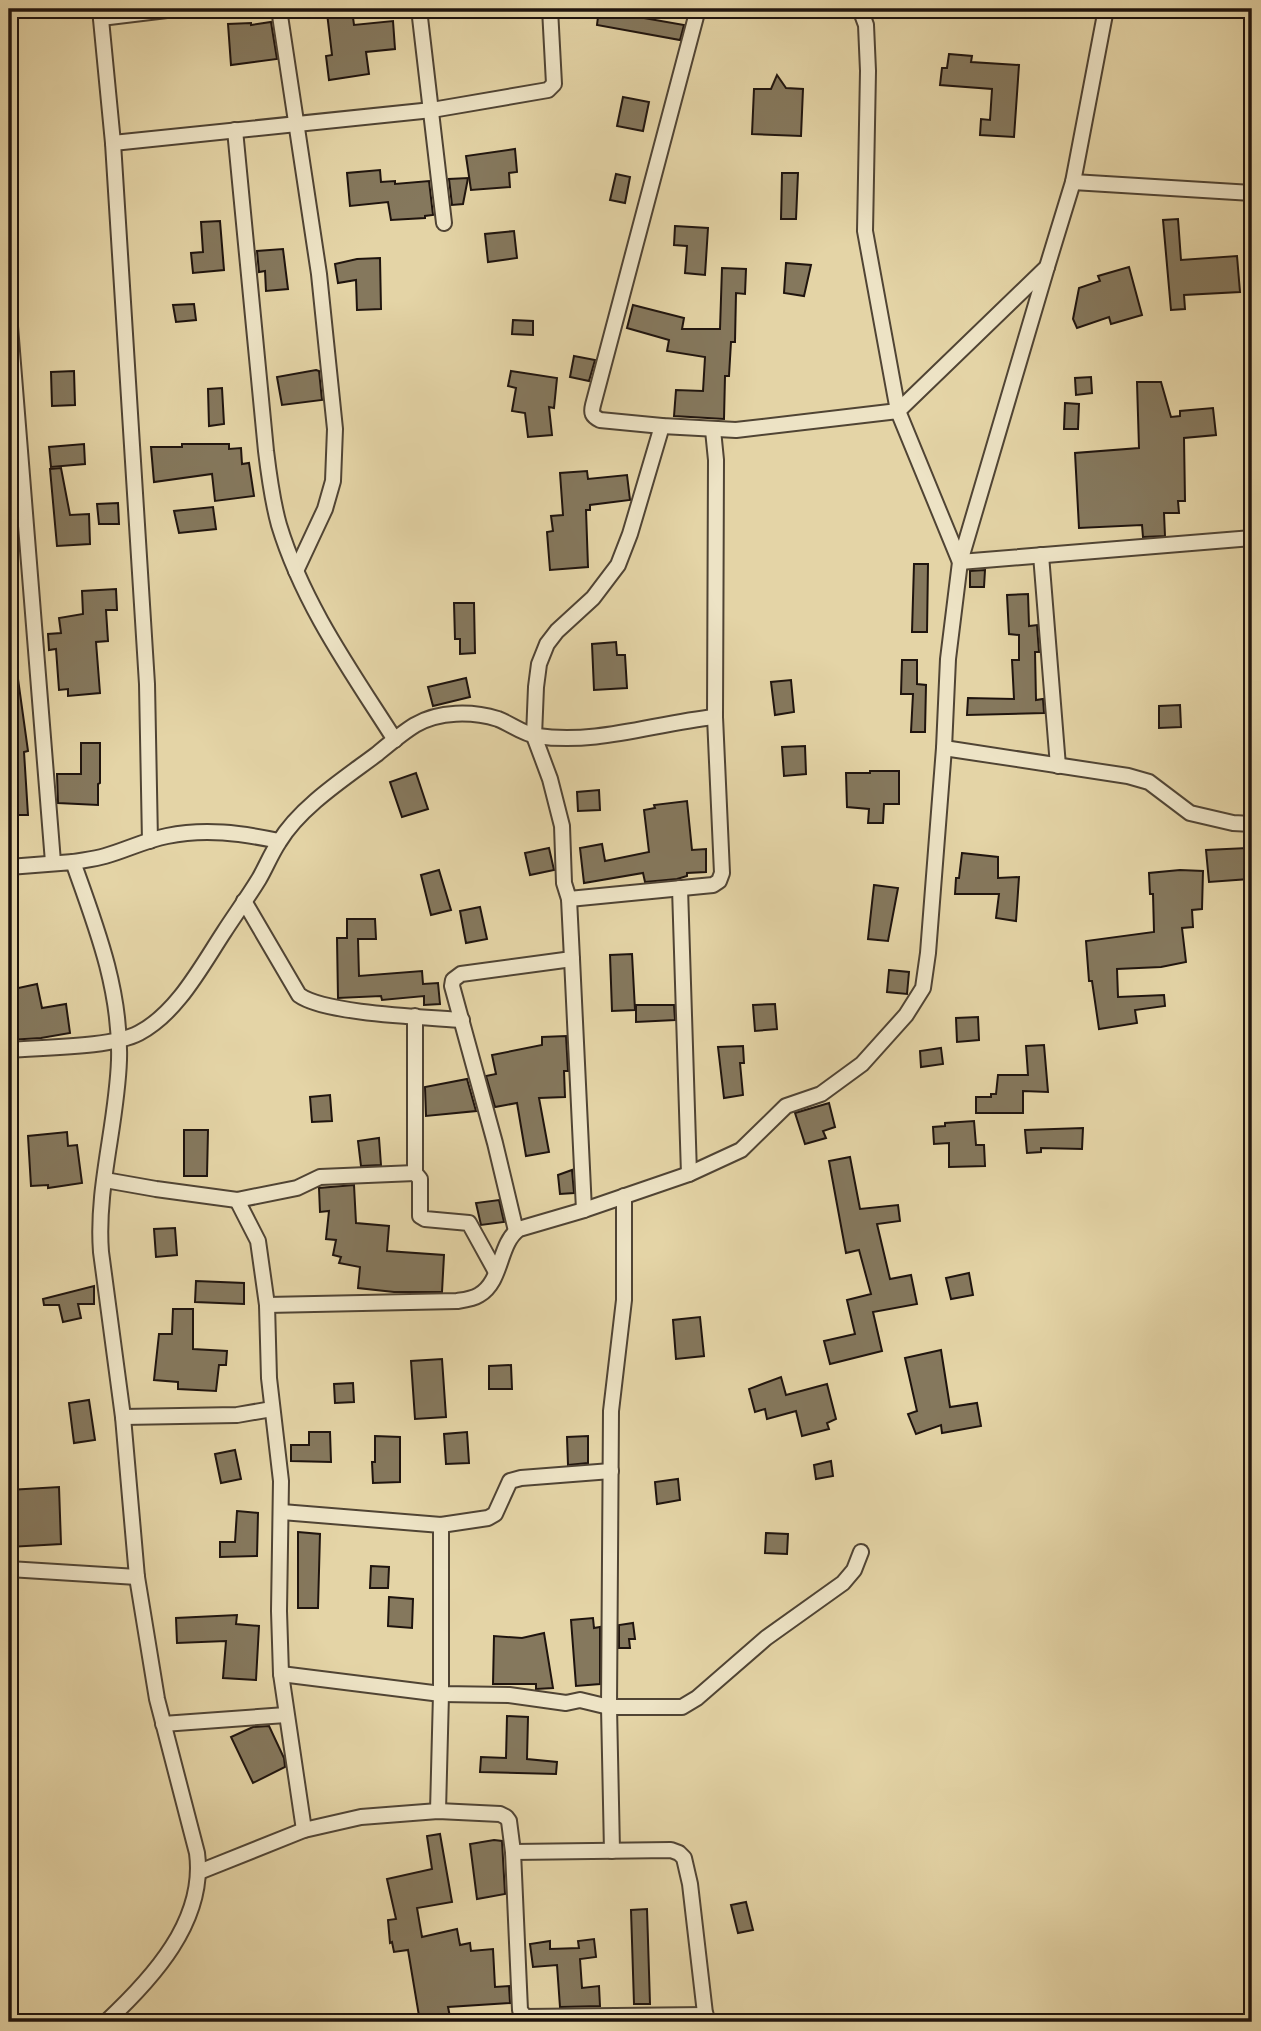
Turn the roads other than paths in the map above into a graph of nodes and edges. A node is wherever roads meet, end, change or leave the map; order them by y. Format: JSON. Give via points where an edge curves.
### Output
{"nodes":[{"id":1,"x":175,"y":9,"type":"edge"},
{"id":2,"x":279,"y":9,"type":"edge"},
{"id":3,"x":419,"y":9,"type":"edge"},
{"id":4,"x":550,"y":9,"type":"edge"},
{"id":5,"x":698,"y":9,"type":"edge"},
{"id":6,"x":860,"y":9,"type":"edge"},
{"id":7,"x":1107,"y":9,"type":"edge"},
{"id":8,"x":100,"y":13,"type":"edge"},
{"id":9,"x":432,"y":110,"type":"junction"},
{"id":10,"x":296,"y":126,"type":"junction"},
{"id":11,"x":236,"y":130,"type":"junction"},
{"id":12,"x":113,"y":143,"type":"junction"},
{"id":13,"x":1073,"y":182,"type":"junction"},
{"id":14,"x":1252,"y":193,"type":"edge"},
{"id":15,"x":444,"y":223,"type":"dead end"},
{"id":16,"x":1047,"y":268,"type":"junction"},
{"id":17,"x":9,"y":314,"type":"edge"},
{"id":18,"x":898,"y":411,"type":"junction"},
{"id":19,"x":662,"y":426,"type":"junction"},
{"id":20,"x":713,"y":430,"type":"junction"},
{"id":21,"x":24,"y":509,"type":"junction"},
{"id":22,"x":9,"y":511,"type":"edge"},
{"id":23,"x":1252,"y":538,"type":"edge"},
{"id":24,"x":1041,"y":555,"type":"junction"},
{"id":25,"x":960,"y":562,"type":"junction"},
{"id":26,"x":296,"y":571,"type":"junction"},
{"id":27,"x":715,"y":717,"type":"junction"},
{"id":28,"x":534,"y":736,"type":"junction"},
{"id":29,"x":395,"y":740,"type":"junction"},
{"id":30,"x":944,"y":748,"type":"junction"},
{"id":31,"x":1058,"y":766,"type":"junction"},
{"id":32,"x":1252,"y":824,"type":"edge"},
{"id":33,"x":279,"y":841,"type":"junction"},
{"id":34,"x":150,"y":842,"type":"junction"},
{"id":35,"x":53,"y":862,"type":"junction"},
{"id":36,"x":73,"y":862,"type":"junction"},
{"id":37,"x":9,"y":867,"type":"edge"},
{"id":38,"x":680,"y":888,"type":"junction"},
{"id":39,"x":569,"y":899,"type":"junction"},
{"id":40,"x":244,"y":901,"type":"junction"},
{"id":41,"x":572,"y":959,"type":"junction"},
{"id":42,"x":415,"y":1016,"type":"junction"},
{"id":43,"x":462,"y":1020,"type":"junction"},
{"id":44,"x":119,"y":1041,"type":"junction"},
{"id":45,"x":9,"y":1050,"type":"edge"},
{"id":46,"x":415,"y":1174,"type":"junction"},
{"id":47,"x":689,"y":1174,"type":"junction"},
{"id":48,"x":105,"y":1180,"type":"junction"},
{"id":49,"x":624,"y":1196,"type":"junction"},
{"id":50,"x":237,"y":1200,"type":"junction"},
{"id":51,"x":584,"y":1210,"type":"junction"},
{"id":52,"x":516,"y":1231,"type":"junction"},
{"id":53,"x":496,"y":1272,"type":"junction"},
{"id":54,"x":267,"y":1306,"type":"junction"},
{"id":55,"x":272,"y":1409,"type":"junction"},
{"id":56,"x":122,"y":1417,"type":"junction"},
{"id":57,"x":611,"y":1471,"type":"junction"},
{"id":58,"x":282,"y":1512,"type":"junction"},
{"id":59,"x":441,"y":1525,"type":"junction"},
{"id":60,"x":861,"y":1552,"type":"dead end"},
{"id":61,"x":9,"y":1569,"type":"edge"},
{"id":62,"x":138,"y":1577,"type":"junction"},
{"id":63,"x":281,"y":1674,"type":"junction"},
{"id":64,"x":442,"y":1694,"type":"junction"},
{"id":65,"x":609,"y":1707,"type":"junction"},
{"id":66,"x":286,"y":1715,"type":"junction"},
{"id":67,"x":163,"y":1724,"type":"junction"},
{"id":68,"x":438,"y":1811,"type":"junction"},
{"id":69,"x":304,"y":1830,"type":"junction"},
{"id":70,"x":612,"y":1851,"type":"junction"},
{"id":71,"x":513,"y":1852,"type":"junction"},
{"id":72,"x":199,"y":1871,"type":"junction"},
{"id":73,"x":706,"y":2019,"type":"edge"},
{"id":74,"x":106,"y":2022,"type":"edge"}],
"edges":[{"from":1,"to":8,"type":"street"},
{"from":2,"to":10,"type":"street"},
{"from":3,"to":9,"type":"street"},
{"from":4,"to":9,"type":"street","via":[[555,76],[548,90]]},
{"from":5,"to":19,"type":"street","via":[[591,412],[600,420]]},
{"from":6,"to":18,"type":"street","via":[[866,25],[868,71],[865,231]]},
{"from":7,"to":13,"type":"street"},
{"from":8,"to":12,"type":"street"},
{"from":9,"to":10,"type":"street"},
{"from":9,"to":15,"type":"street"},
{"from":10,"to":11,"type":"street"},
{"from":10,"to":26,"type":"street","via":[[319,274],[335,429],[333,481]]},
{"from":11,"to":12,"type":"street"},
{"from":11,"to":26,"type":"street","via":[[266,451],[272,494]]},
{"from":12,"to":34,"type":"street","via":[[147,684]]},
{"from":13,"to":14,"type":"street"},
{"from":13,"to":16,"type":"street"},
{"from":16,"to":18,"type":"street"},
{"from":16,"to":25,"type":"street"},
{"from":17,"to":21,"type":"street"},
{"from":18,"to":20,"type":"street"},
{"from":18,"to":25,"type":"street"},
{"from":19,"to":20,"type":"street"},
{"from":19,"to":28,"type":"street","via":[[618,565],[593,598],[557,631],[539,664]]},
{"from":20,"to":27,"type":"street"},
{"from":21,"to":22,"type":"street"},
{"from":21,"to":35,"type":"street"},
{"from":23,"to":24,"type":"street"},
{"from":24,"to":25,"type":"street"},
{"from":24,"to":31,"type":"street"},
{"from":25,"to":30,"type":"street","via":[[948,659]]},
{"from":26,"to":29,"type":"street","via":[[330,638]]},
{"from":27,"to":28,"type":"street","via":[[594,738]]},
{"from":27,"to":38,"type":"street","via":[[722,873],[713,885]]},
{"from":28,"to":29,"type":"street","via":[[498,720],[452,714],[415,725]]},
{"from":28,"to":39,"type":"street","via":[[562,826]]},
{"from":29,"to":33,"type":"street","via":[[325,793]]},
{"from":30,"to":31,"type":"street"},
{"from":30,"to":47,"type":"street","via":[[923,988],[906,1015],[862,1064],[821,1094],[786,1106],[741,1150]]},
{"from":31,"to":32,"type":"street","via":[[1149,782],[1190,813]]},
{"from":33,"to":34,"type":"street","via":[[208,831]]},
{"from":33,"to":40,"type":"street"},
{"from":34,"to":36,"type":"street"},
{"from":35,"to":36,"type":"street"},
{"from":35,"to":37,"type":"street"},
{"from":36,"to":44,"type":"street","via":[[107,963]]},
{"from":38,"to":39,"type":"street"},
{"from":38,"to":47,"type":"street"},
{"from":39,"to":41,"type":"street"},
{"from":40,"to":42,"type":"street","via":[[306,1000]]},
{"from":40,"to":44,"type":"street","via":[[181,995],[153,1024]]},
{"from":41,"to":43,"type":"street","via":[[461,974],[452,986]]},
{"from":41,"to":51,"type":"street"},
{"from":42,"to":43,"type":"street"},
{"from":42,"to":46,"type":"street"},
{"from":43,"to":52,"type":"street"},
{"from":44,"to":45,"type":"street"},
{"from":44,"to":48,"type":"street"},
{"from":46,"to":50,"type":"street","via":[[320,1177],[297,1188]]},
{"from":46,"to":53,"type":"street","via":[[420,1179],[421,1218],[469,1223]]},
{"from":47,"to":49,"type":"street"},
{"from":48,"to":50,"type":"street"},
{"from":48,"to":56,"type":"street","via":[[100,1252]]},
{"from":49,"to":51,"type":"street"},
{"from":49,"to":57,"type":"street","via":[[624,1300],[612,1397]]},
{"from":50,"to":54,"type":"street","via":[[258,1241]]},
{"from":51,"to":52,"type":"street"},
{"from":52,"to":53,"type":"street"},
{"from":53,"to":54,"type":"street","via":[[477,1297],[457,1301]]},
{"from":54,"to":55,"type":"street"},
{"from":55,"to":56,"type":"street","via":[[237,1415]]},
{"from":55,"to":58,"type":"street"},
{"from":56,"to":62,"type":"street"},
{"from":57,"to":59,"type":"street","via":[[510,1481],[495,1514]]},
{"from":57,"to":65,"type":"street"},
{"from":58,"to":59,"type":"street"},
{"from":58,"to":63,"type":"street"},
{"from":59,"to":64,"type":"street"},
{"from":60,"to":65,"type":"street","via":[[843,1583],[766,1638],[697,1698],[682,1707]]},
{"from":61,"to":62,"type":"street"},
{"from":62,"to":67,"type":"street"},
{"from":63,"to":64,"type":"street"},
{"from":63,"to":66,"type":"street"},
{"from":64,"to":65,"type":"street","via":[[509,1695],[566,1703],[580,1700]]},
{"from":64,"to":68,"type":"street"},
{"from":65,"to":70,"type":"street"},
{"from":66,"to":67,"type":"street"},
{"from":66,"to":69,"type":"street"},
{"from":67,"to":72,"type":"street"},
{"from":68,"to":69,"type":"street","via":[[361,1816]]},
{"from":68,"to":71,"type":"street","via":[[506,1816]]},
{"from":69,"to":72,"type":"street"},
{"from":70,"to":71,"type":"street"},
{"from":70,"to":73,"type":"street","via":[[671,1850],[684,1858]]},
{"from":71,"to":73,"type":"street","via":[[520,2010],[525,2017]]},
{"from":72,"to":74,"type":"street","via":[[191,1908],[166,1956],[133,1998]]}]}
